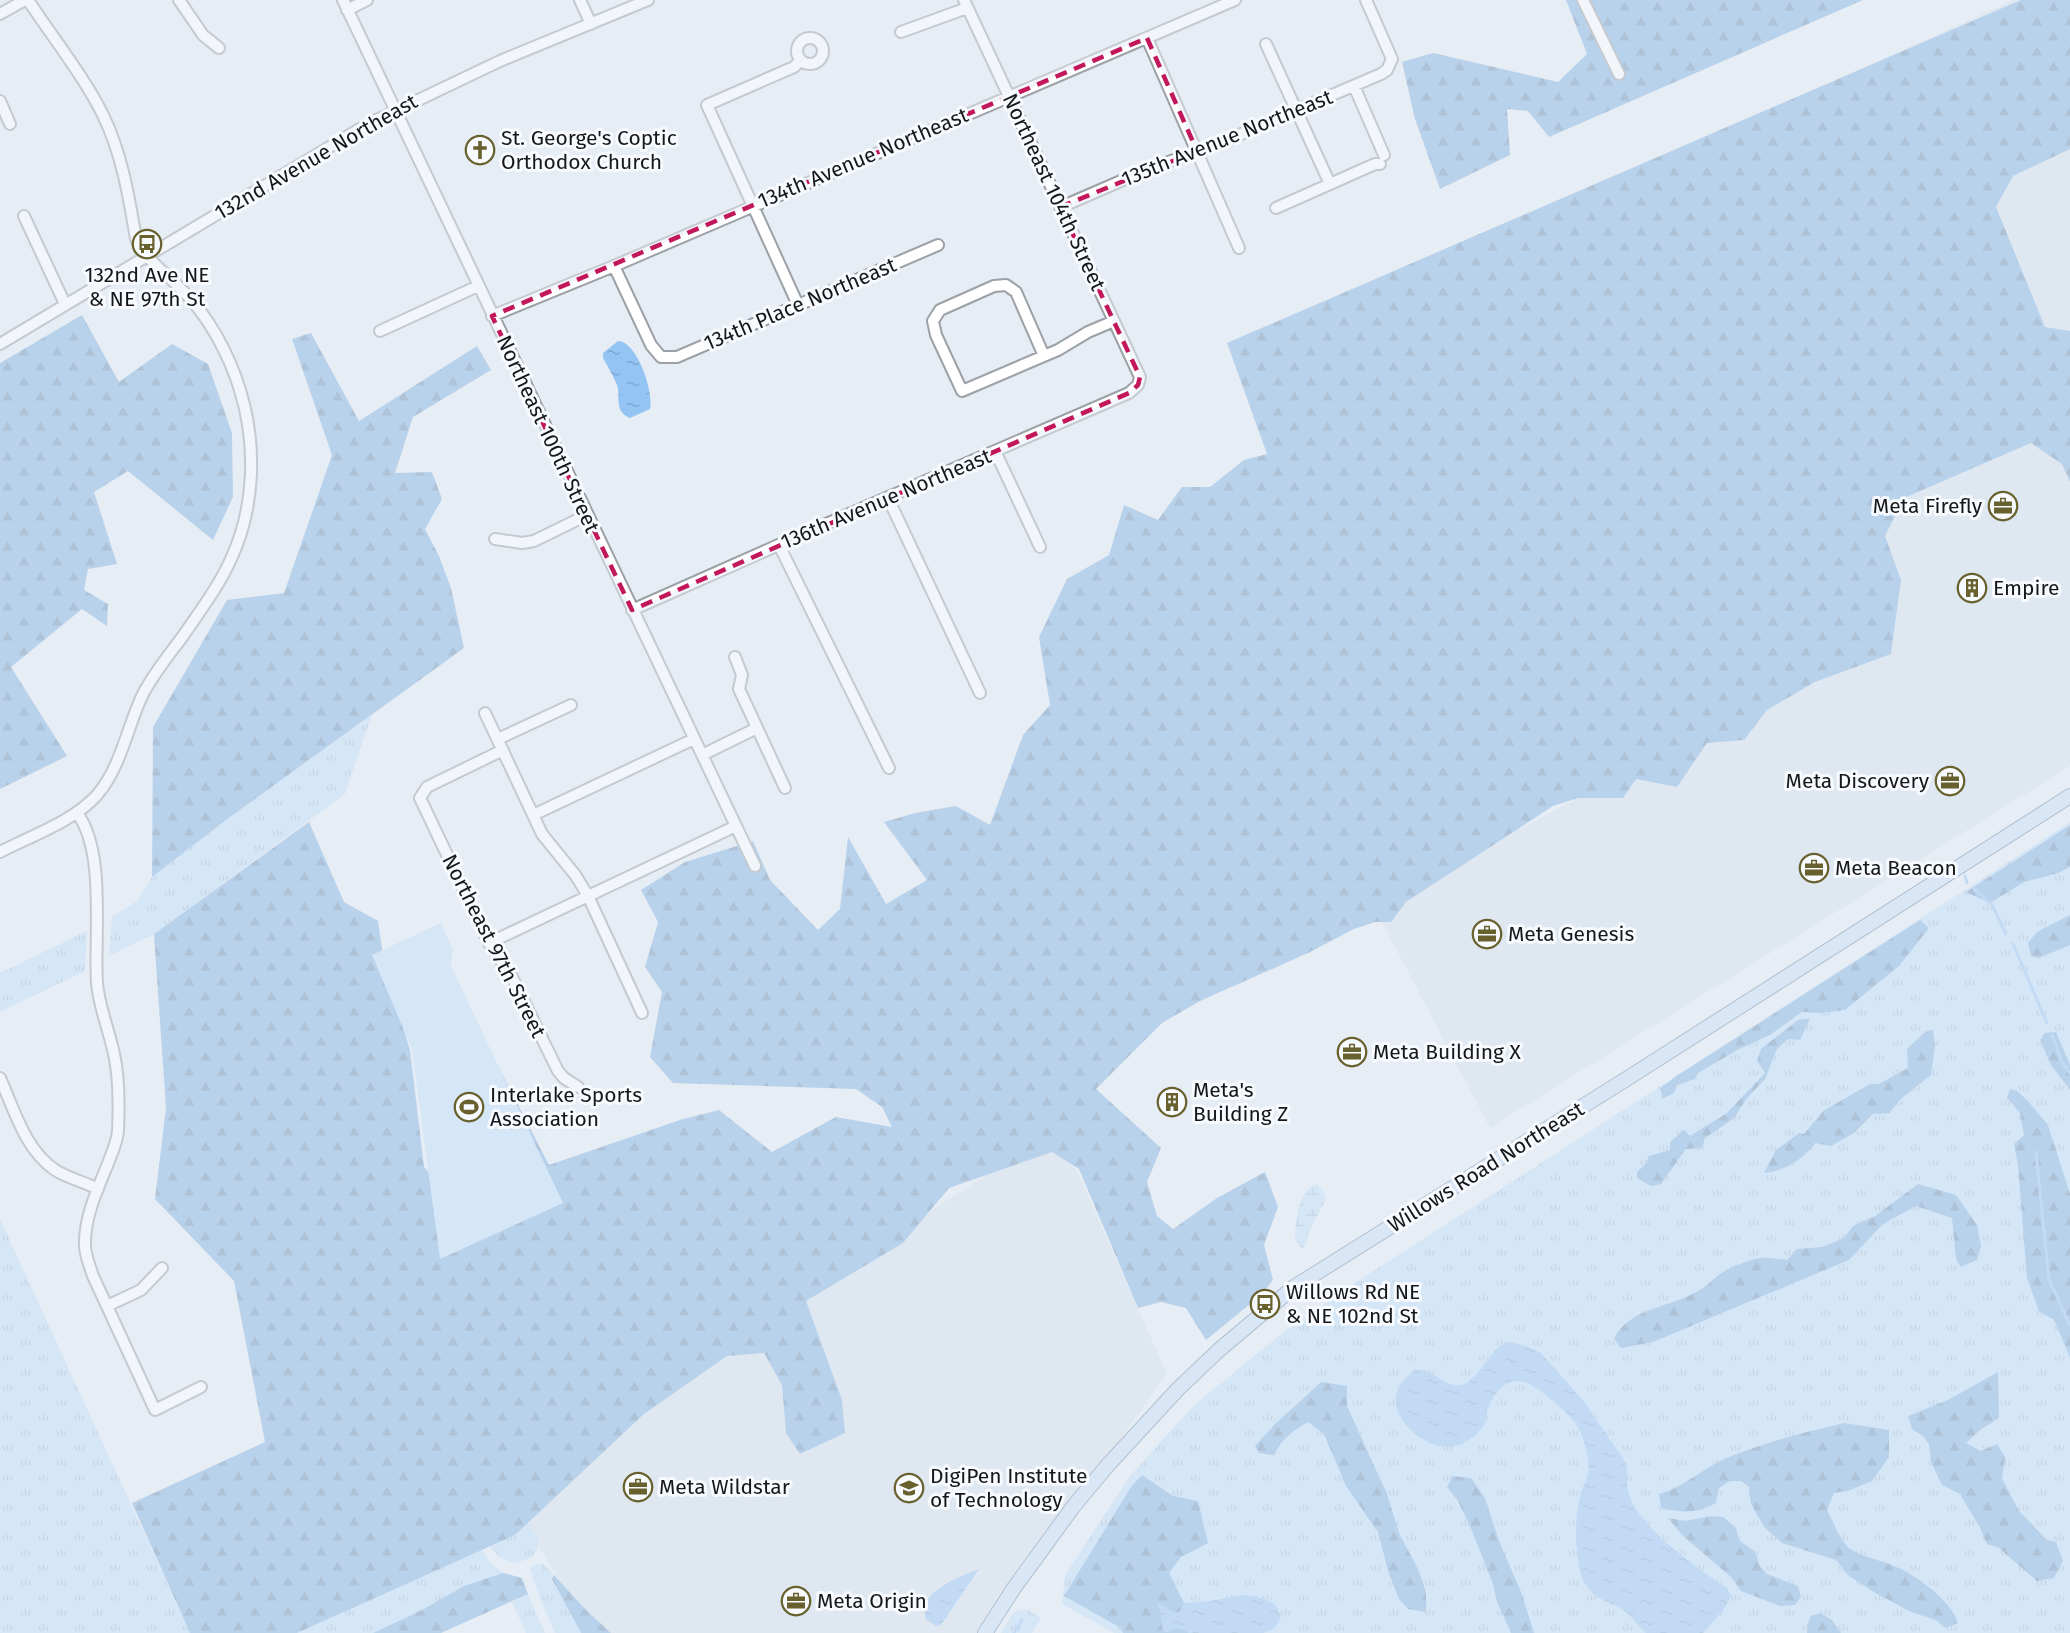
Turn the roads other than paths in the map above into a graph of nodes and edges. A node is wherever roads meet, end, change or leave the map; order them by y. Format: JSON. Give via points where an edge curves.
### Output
{"nodes":[{"id":1,"x":26,"y":0,"type":"edge"},
{"id":2,"x":179,"y":0,"type":"edge"},
{"id":3,"x":367,"y":0,"type":"edge"},
{"id":4,"x":580,"y":0,"type":"edge"},
{"id":5,"x":648,"y":0,"type":"edge"},
{"id":6,"x":1235,"y":0,"type":"edge"},
{"id":7,"x":1366,"y":0,"type":"edge"},
{"id":8,"x":1583,"y":0,"type":"edge"},
{"id":9,"x":966,"y":4,"type":"edge"},
{"id":10,"x":345,"y":5,"type":"edge"},
{"id":11,"x":0,"y":14,"type":"edge"},
{"id":12,"x":591,"y":24,"type":"junction"},
{"id":13,"x":901,"y":32,"type":"dead end"},
{"id":14,"x":1147,"y":38,"type":"junction"},
{"id":15,"x":1266,"y":44,"type":"dead end"},
{"id":16,"x":219,"y":48,"type":"dead end"},
{"id":17,"x":801,"y":60,"type":"dead end"},
{"id":18,"x":1618,"y":74,"type":"dead end"},
{"id":19,"x":1354,"y":86,"type":"junction"},
{"id":20,"x":1009,"y":96,"type":"junction"},
{"id":21,"x":0,"y":101,"type":"edge"},
{"id":22,"x":395,"y":110,"type":"junction"},
{"id":23,"x":1296,"y":111,"type":"junction"},
{"id":24,"x":10,"y":124,"type":"dead end"},
{"id":25,"x":1197,"y":152,"type":"junction"},
{"id":26,"x":1330,"y":184,"type":"junction"},
{"id":27,"x":754,"y":205,"type":"junction"},
{"id":28,"x":1060,"y":207,"type":"junction"},
{"id":29,"x":1276,"y":208,"type":"dead end"},
{"id":30,"x":24,"y":216,"type":"dead end"},
{"id":31,"x":938,"y":245,"type":"dead end"},
{"id":32,"x":1239,"y":248,"type":"dead end"},
{"id":33,"x":145,"y":256,"type":"junction"},
{"id":34,"x":614,"y":266,"type":"junction"},
{"id":35,"x":478,"y":286,"type":"junction"},
{"id":36,"x":65,"y":304,"type":"junction"},
{"id":37,"x":798,"y":304,"type":"junction"},
{"id":38,"x":492,"y":316,"type":"junction"},
{"id":39,"x":1113,"y":321,"type":"junction"},
{"id":40,"x":380,"y":331,"type":"dead end"},
{"id":41,"x":0,"y":344,"type":"edge"},
{"id":42,"x":1044,"y":356,"type":"junction"},
{"id":43,"x":1138,"y":385,"type":"joint"},
{"id":44,"x":995,"y":451,"type":"junction"},
{"id":45,"x":888,"y":498,"type":"junction"},
{"id":46,"x":587,"y":515,"type":"junction"},
{"id":47,"x":495,"y":539,"type":"dead end"},
{"id":48,"x":779,"y":545,"type":"junction"},
{"id":49,"x":1040,"y":547,"type":"dead end"},
{"id":50,"x":632,"y":610,"type":"junction"},
{"id":51,"x":735,"y":657,"type":"dead end"},
{"id":52,"x":980,"y":693,"type":"dead end"},
{"id":53,"x":571,"y":705,"type":"dead end"},
{"id":54,"x":485,"y":713,"type":"dead end"},
{"id":55,"x":757,"y":729,"type":"junction"},
{"id":56,"x":498,"y":739,"type":"junction"},
{"id":57,"x":694,"y":739,"type":"junction"},
{"id":58,"x":503,"y":750,"type":"junction"},
{"id":59,"x":702,"y":755,"type":"junction"},
{"id":60,"x":889,"y":768,"type":"dead end"},
{"id":61,"x":785,"y":788,"type":"dead end"},
{"id":62,"x":2070,"y":796,"type":"edge"},
{"id":63,"x":77,"y":813,"type":"junction"},
{"id":64,"x":533,"y":815,"type":"junction"},
{"id":65,"x":736,"y":826,"type":"junction"},
{"id":66,"x":0,"y":852,"type":"edge"},
{"id":67,"x":755,"y":866,"type":"dead end"},
{"id":68,"x":588,"y":896,"type":"junction"},
{"id":69,"x":489,"y":943,"type":"junction"},
{"id":70,"x":642,"y":1013,"type":"dead end"},
{"id":71,"x":0,"y":1078,"type":"edge"},
{"id":72,"x":578,"y":1087,"type":"dead end"},
{"id":73,"x":98,"y":1189,"type":"junction"},
{"id":74,"x":162,"y":1268,"type":"dead end"},
{"id":75,"x":107,"y":1306,"type":"junction"},
{"id":76,"x":201,"y":1387,"type":"dead end"},
{"id":77,"x":985,"y":1633,"type":"edge"}],
"edges":[{"from":1,"to":11,"type":"street"},
{"from":1,"to":33,"type":"street","via":[[104,116],[127,187],[136,239]]},
{"from":2,"to":16,"type":"street","via":[[203,35]]},
{"from":3,"to":10,"type":"street"},
{"from":4,"to":12,"type":"street"},
{"from":5,"to":12,"type":"street","name":"132nd Avenue Northeast"},
{"from":6,"to":14,"type":"street","name":"134th Avenue Northeast"},
{"from":7,"to":19,"type":"street","name":"135th Avenue Northeast","via":[[1390,52],[1391,64],[1381,74]]},
{"from":8,"to":18,"type":"street"},
{"from":9,"to":13,"type":"street"},
{"from":9,"to":20,"type":"street","name":"Northeast 104th Street"},
{"from":10,"to":22,"type":"street","name":"Northeast 100th Street"},
{"from":12,"to":22,"type":"street","name":"132nd Avenue Northeast"},
{"from":14,"to":20,"type":"street","name":"134th Avenue Northeast"},
{"from":14,"to":25,"type":"street"},
{"from":15,"to":23,"type":"street"},
{"from":17,"to":27,"type":"street","via":[[794,67],[707,105]]},
{"from":19,"to":23,"type":"street","name":"135th Avenue Northeast"},
{"from":19,"to":26,"type":"street","via":[[1382,159]]},
{"from":20,"to":27,"type":"street","name":"134th Avenue Northeast"},
{"from":20,"to":28,"type":"street","name":"Northeast 104th Street"},
{"from":21,"to":24,"type":"street"},
{"from":22,"to":33,"type":"street","name":"132nd Avenue Northeast"},
{"from":22,"to":35,"type":"street","name":"Northeast 100th Street"},
{"from":23,"to":25,"type":"street","name":"135th Avenue Northeast"},
{"from":23,"to":26,"type":"street"},
{"from":25,"to":28,"type":"street","name":"135th Avenue Northeast"},
{"from":25,"to":32,"type":"street"},
{"from":26,"to":29,"type":"street"},
{"from":27,"to":34,"type":"street","name":"134th Avenue Northeast"},
{"from":27,"to":37,"type":"street"},
{"from":28,"to":39,"type":"street","name":"Northeast 104th Street"},
{"from":30,"to":36,"type":"street"},
{"from":31,"to":37,"type":"street","name":"134th Place Northeast"},
{"from":33,"to":36,"type":"street","name":"132nd Avenue Northeast"},
{"from":33,"to":63,"type":"street","via":[[197,307],[215,334],[240,388],[247,414],[251,462],[249,503],[242,532],[221,579],[152,678],[110,777]]},
{"from":34,"to":37,"type":"street","name":"134th Place Northeast","via":[[651,345],[661,357],[677,357]]},
{"from":34,"to":38,"type":"street","name":"134th Avenue Northeast"},
{"from":35,"to":38,"type":"street","name":"Northeast 100th Street"},
{"from":35,"to":40,"type":"street"},
{"from":36,"to":41,"type":"street","name":"132nd Avenue Northeast"},
{"from":38,"to":46,"type":"street","name":"Northeast 100th Street"},
{"from":39,"to":42,"type":"street"},
{"from":39,"to":43,"type":"street","name":"Northeast 104th Street","via":[[1140,377]]},
{"from":42,"to":42,"type":"street","via":[[962,391],[933,321],[940,310],[994,286],[1006,285],[1016,292]]},
{"from":43,"to":44,"type":"street","name":"136th Avenue Northeast","via":[[1129,393]]},
{"from":44,"to":45,"type":"street","name":"136th Avenue Northeast"},
{"from":44,"to":49,"type":"street"},
{"from":45,"to":48,"type":"street","name":"136th Avenue Northeast"},
{"from":45,"to":52,"type":"street"},
{"from":46,"to":47,"type":"street","via":[[534,541]]},
{"from":46,"to":50,"type":"street","name":"Northeast 100th Street"},
{"from":48,"to":50,"type":"street","name":"136th Avenue Northeast"},
{"from":48,"to":60,"type":"street"},
{"from":50,"to":57,"type":"street","name":"Northeast 100th Street"},
{"from":51,"to":55,"type":"street","via":[[742,675],[739,689]]},
{"from":53,"to":56,"type":"street"},
{"from":54,"to":56,"type":"street"},
{"from":55,"to":59,"type":"street"},
{"from":55,"to":61,"type":"street"},
{"from":56,"to":58,"type":"street"},
{"from":57,"to":59,"type":"street","name":"Northeast 100th Street"},
{"from":57,"to":64,"type":"street"},
{"from":58,"to":64,"type":"street"},
{"from":58,"to":69,"type":"street","name":"Northeast 97th Street","via":[[426,787],[420,798]]},
{"from":59,"to":65,"type":"street","name":"Northeast 100th Street"},
{"from":62,"to":77,"type":"main road","name":"Willows Road Northeast","via":[[1294,1287],[1202,1366],[1107,1466],[1073,1506]]},
{"from":63,"to":66,"type":"street"},
{"from":63,"to":73,"type":"street","via":[[91,839],[98,923],[97,983],[116,1075],[118,1134]]},
{"from":64,"to":68,"type":"street","via":[[542,834]]},
{"from":65,"to":67,"type":"street","name":"Northeast 100th Street"},
{"from":65,"to":68,"type":"street"},
{"from":68,"to":69,"type":"street"},
{"from":68,"to":70,"type":"street"},
{"from":69,"to":72,"type":"street","name":"Northeast 97th Street","via":[[512,977],[558,1071]]},
{"from":71,"to":73,"type":"street","via":[[40,1158],[69,1178]]},
{"from":73,"to":75,"type":"street","via":[[86,1226],[85,1245]]},
{"from":74,"to":75,"type":"street","via":[[141,1290]]},
{"from":75,"to":76,"type":"street","via":[[155,1410]]}]}
